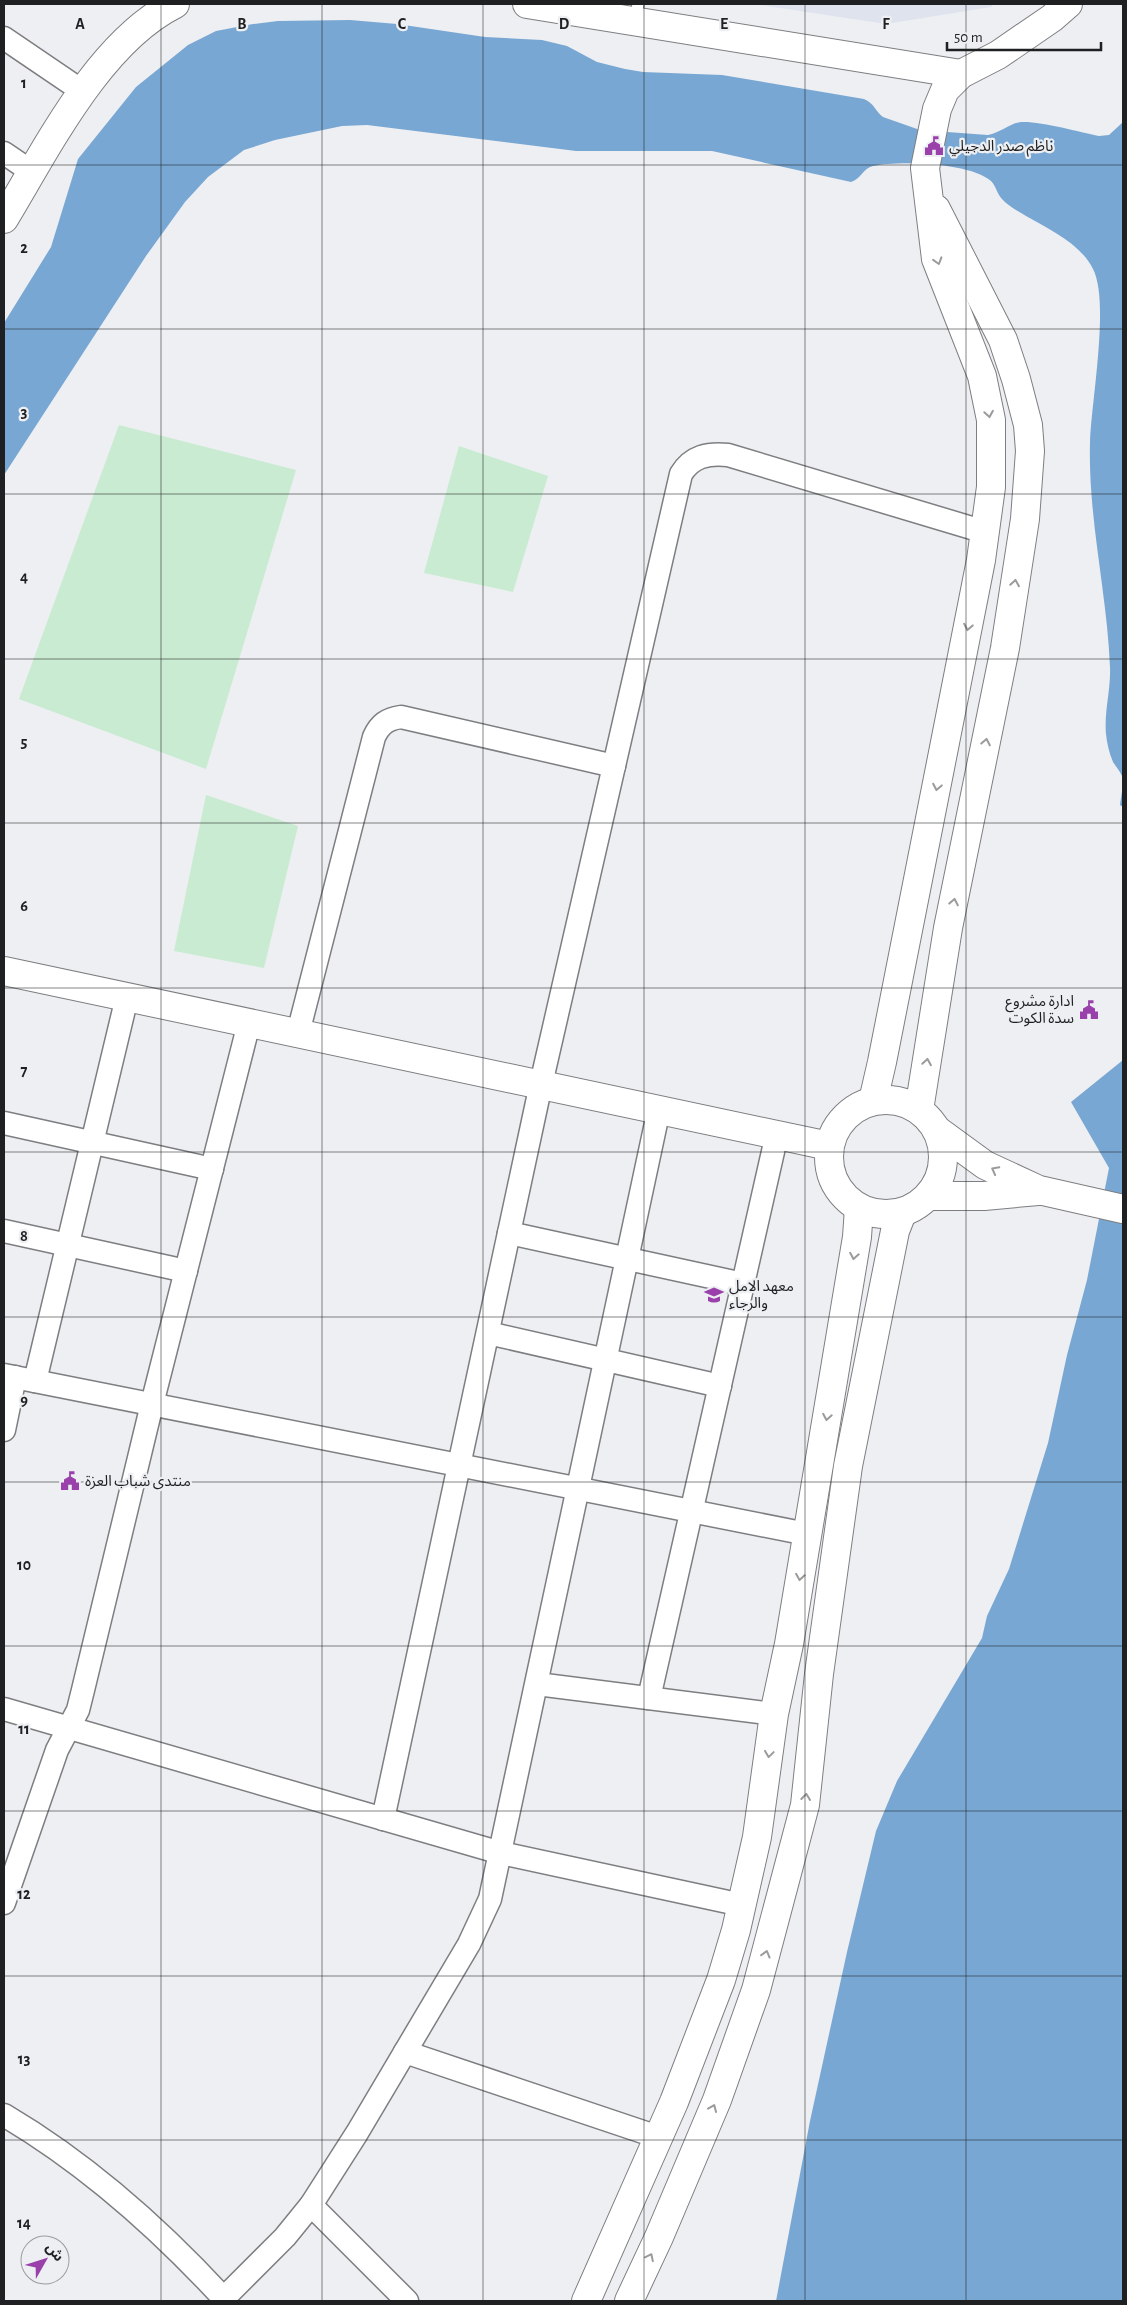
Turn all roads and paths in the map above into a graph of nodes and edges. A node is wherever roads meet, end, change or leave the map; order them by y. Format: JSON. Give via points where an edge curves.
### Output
{"nodes":[{"id":1,"x":175,"y":4,"type":"edge"},
{"id":2,"x":526,"y":4,"type":"edge"},
{"id":3,"x":1068,"y":4,"type":"edge"},
{"id":4,"x":636,"y":12,"type":"edge"},
{"id":5,"x":4,"y":38,"type":"edge"},
{"id":6,"x":961,"y":74,"type":"junction"},
{"id":7,"x":82,"y":91,"type":"junction"},
{"id":8,"x":4,"y":153,"type":"edge"},
{"id":9,"x":32,"y":172,"type":"junction"},
{"id":10,"x":929,"y":195,"type":"junction"},
{"id":11,"x":4,"y":219,"type":"edge"},
{"id":12,"x":985,"y":532,"type":"junction"},
{"id":13,"x":614,"y":766,"type":"junction"},
{"id":14,"x":4,"y":971,"type":"edge"},
{"id":15,"x":127,"y":997,"type":"junction"},
{"id":16,"x":250,"y":1023,"type":"junction"},
{"id":17,"x":298,"y":1033,"type":"junction"},
{"id":18,"x":542,"y":1084,"type":"junction"},
{"id":19,"x":873,"y":1100,"type":"junction"},
{"id":20,"x":659,"y":1109,"type":"junction"},
{"id":21,"x":919,"y":1110,"type":"junction"},
{"id":22,"x":4,"y":1123,"type":"edge"},
{"id":23,"x":937,"y":1130,"type":"junction"},
{"id":24,"x":777,"y":1134,"type":"junction"},
{"id":25,"x":92,"y":1143,"type":"junction"},
{"id":26,"x":829,"y":1146,"type":"junction"},
{"id":27,"x":212,"y":1169,"type":"junction"},
{"id":28,"x":1045,"y":1192,"type":"junction"},
{"id":29,"x":929,"y":1196,"type":"junction"},
{"id":30,"x":859,"y":1208,"type":"junction"},
{"id":31,"x":1123,"y":1209,"type":"edge"},
{"id":32,"x":902,"y":1212,"type":"junction"},
{"id":33,"x":4,"y":1230,"type":"edge"},
{"id":34,"x":509,"y":1233,"type":"junction"},
{"id":35,"x":68,"y":1244,"type":"junction"},
{"id":36,"x":628,"y":1258,"type":"junction"},
{"id":37,"x":186,"y":1271,"type":"junction"},
{"id":38,"x":743,"y":1284,"type":"junction"},
{"id":39,"x":488,"y":1333,"type":"junction"},
{"id":40,"x":607,"y":1360,"type":"junction"},
{"id":41,"x":18,"y":1378,"type":"edge"},
{"id":42,"x":720,"y":1386,"type":"junction"},
{"id":43,"x":152,"y":1404,"type":"junction"},
{"id":44,"x":4,"y":1430,"type":"edge"},
{"id":45,"x":459,"y":1465,"type":"junction"},
{"id":46,"x":580,"y":1489,"type":"junction"},
{"id":47,"x":692,"y":1511,"type":"junction"},
{"id":48,"x":807,"y":1534,"type":"junction"},
{"id":49,"x":789,"y":1644,"type":"junction"},
{"id":50,"x":823,"y":1647,"type":"junction"},
{"id":51,"x":537,"y":1684,"type":"junction"},
{"id":52,"x":649,"y":1698,"type":"junction"},
{"id":53,"x":4,"y":1709,"type":"edge"},
{"id":54,"x":774,"y":1714,"type":"junction"},
{"id":55,"x":69,"y":1728,"type":"junction"},
{"id":56,"x":383,"y":1818,"type":"junction"},
{"id":57,"x":501,"y":1853,"type":"junction"},
{"id":58,"x":4,"y":1903,"type":"edge"},
{"id":59,"x":742,"y":1905,"type":"junction"},
{"id":60,"x":405,"y":2052,"type":"junction"},
{"id":61,"x":4,"y":2115,"type":"edge"},
{"id":62,"x":658,"y":2137,"type":"junction"},
{"id":63,"x":311,"y":2205,"type":"junction"},
{"id":64,"x":224,"y":2300,"type":"edge"},
{"id":65,"x":407,"y":2301,"type":"edge"},
{"id":66,"x":586,"y":2301,"type":"edge"},
{"id":67,"x":628,"y":2301,"type":"edge"}],
"edges":[{"from":1,"to":7,"type":"main road","via":[[133,34]]},
{"from":2,"to":4,"type":"main road"},
{"from":3,"to":6,"type":"main road","via":[[998,55]]},
{"from":4,"to":6,"type":"main road"},
{"from":5,"to":7,"type":"street"},
{"from":6,"to":10,"type":"main road","via":[[945,90],[937,109],[925,168]]},
{"from":7,"to":9,"type":"main road"},
{"from":8,"to":9,"type":"street"},
{"from":9,"to":11,"type":"main road"},
{"from":10,"to":12,"type":"main road","one_way":true,"via":[[936,259],[982,376],[991,420],[991,487]]},
{"from":21,"to":10,"type":"main road","one_way":true,"via":[[948,928],[1005,648],[1025,519],[1030,451],[1028,425],[1003,340]]},
{"from":12,"to":13,"type":"street","via":[[728,455],[713,453],[693,460],[681,474]]},
{"from":12,"to":19,"type":"main road","one_way":true},
{"from":13,"to":17,"type":"street","via":[[401,717],[382,724],[374,737]]},
{"from":13,"to":18,"type":"street"},
{"from":14,"to":15,"type":"main road"},
{"from":15,"to":16,"type":"main road"},
{"from":15,"to":25,"type":"street"},
{"from":16,"to":17,"type":"main road"},
{"from":16,"to":27,"type":"street"},
{"from":17,"to":18,"type":"main road"},
{"from":18,"to":20,"type":"main road"},
{"from":18,"to":34,"type":"street"},
{"from":19,"to":21,"type":"main road","via":[[889,1099]]},
{"from":19,"to":26,"type":"main road","via":[[844,1117],[834,1130]]},
{"from":20,"to":24,"type":"main road"},
{"from":20,"to":36,"type":"street"},
{"from":21,"to":23,"type":"main road"},
{"from":22,"to":25,"type":"street"},
{"from":28,"to":23,"type":"main road","one_way":true,"via":[[985,1165]]},
{"from":23,"to":29,"type":"main road","via":[[943,1164]]},
{"from":24,"to":26,"type":"main road"},
{"from":24,"to":38,"type":"street"},
{"from":25,"to":27,"type":"street"},
{"from":25,"to":35,"type":"street"},
{"from":26,"to":30,"type":"main road","via":[[828,1164],[834,1182],[844,1197]]},
{"from":27,"to":37,"type":"street"},
{"from":28,"to":29,"type":"main road"},
{"from":28,"to":31,"type":"main road"},
{"from":29,"to":32,"type":"main road"},
{"from":30,"to":32,"type":"main road","via":[[887,1215]]},
{"from":30,"to":48,"type":"main road","one_way":true,"via":[[857,1237]]},
{"from":32,"to":50,"type":"main road","via":[[895,1231],[848,1466]]},
{"from":33,"to":35,"type":"street"},
{"from":34,"to":36,"type":"street"},
{"from":34,"to":39,"type":"street"},
{"from":35,"to":37,"type":"street"},
{"from":35,"to":41,"type":"street"},
{"from":36,"to":38,"type":"street"},
{"from":36,"to":40,"type":"street"},
{"from":37,"to":43,"type":"street"},
{"from":38,"to":42,"type":"street"},
{"from":39,"to":40,"type":"street"},
{"from":39,"to":45,"type":"street"},
{"from":40,"to":42,"type":"street"},
{"from":40,"to":46,"type":"street"},
{"from":41,"to":43,"type":"street"},
{"from":41,"to":44,"type":"street"},
{"from":42,"to":47,"type":"street"},
{"from":43,"to":45,"type":"street"},
{"from":43,"to":55,"type":"street","via":[[78,1710]]},
{"from":45,"to":46,"type":"street"},
{"from":45,"to":56,"type":"street"},
{"from":46,"to":47,"type":"street"},
{"from":46,"to":51,"type":"street"},
{"from":47,"to":48,"type":"street"},
{"from":47,"to":52,"type":"street"},
{"from":48,"to":49,"type":"main road","one_way":true},
{"from":49,"to":50,"type":"main road"},
{"from":49,"to":54,"type":"main road"},
{"from":67,"to":50,"type":"main road","one_way":true,"via":[[659,2237],[716,2100],[756,1990],[805,1805]]},
{"from":51,"to":52,"type":"street"},
{"from":51,"to":57,"type":"street"},
{"from":52,"to":54,"type":"street"},
{"from":53,"to":55,"type":"street"},
{"from":54,"to":59,"type":"main road","one_way":true,"via":[[758,1838]]},
{"from":55,"to":56,"type":"street"},
{"from":55,"to":58,"type":"street","via":[[57,1750]]},
{"from":56,"to":57,"type":"street"},
{"from":57,"to":59,"type":"street"},
{"from":57,"to":60,"type":"street","via":[[482,1919]]},
{"from":59,"to":62,"type":"main road","via":[[721,1980]]},
{"from":60,"to":62,"type":"street"},
{"from":60,"to":63,"type":"street"},
{"from":61,"to":64,"type":"street","via":[[54,2146],[101,2182],[173,2247]]},
{"from":62,"to":66,"type":"main road"},
{"from":63,"to":64,"type":"street"},
{"from":63,"to":65,"type":"street"}]}
